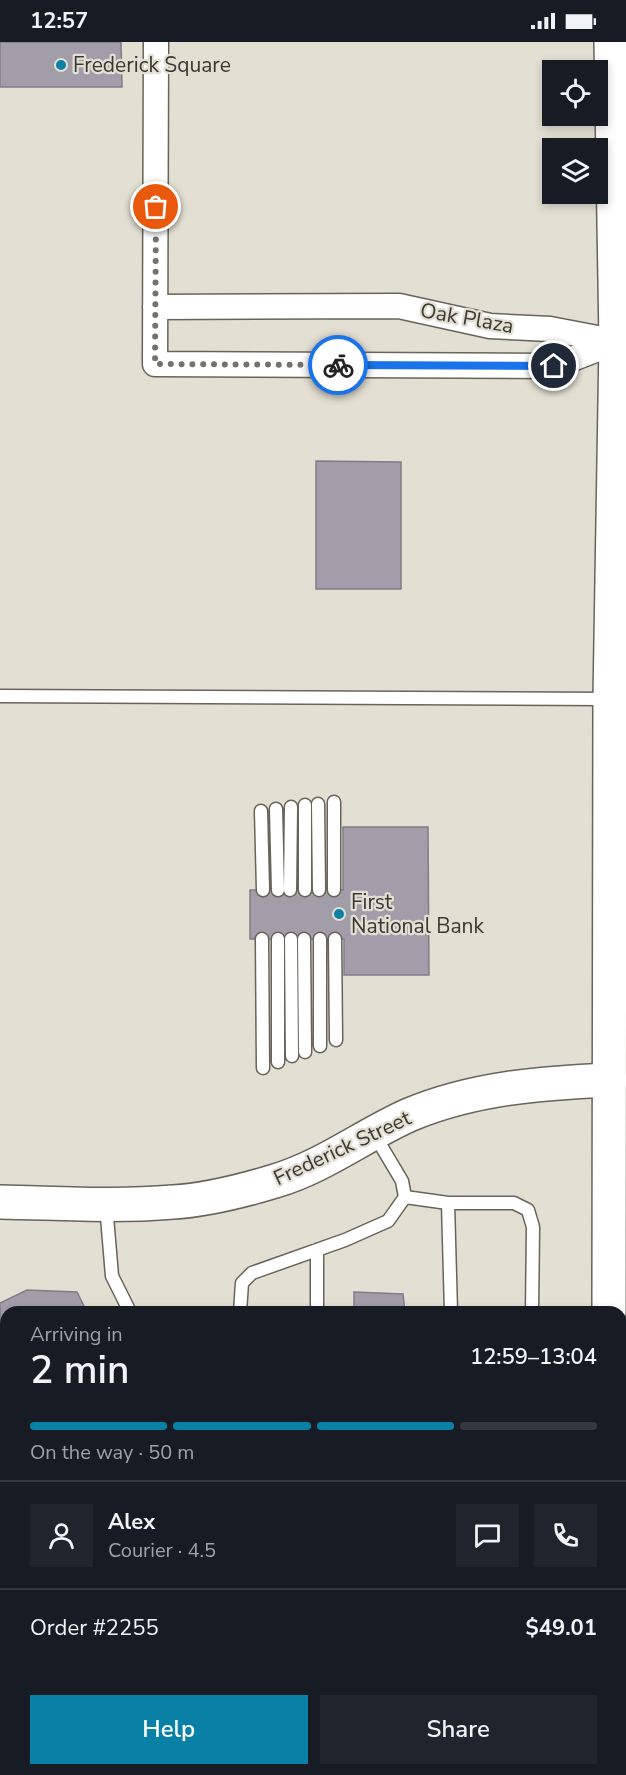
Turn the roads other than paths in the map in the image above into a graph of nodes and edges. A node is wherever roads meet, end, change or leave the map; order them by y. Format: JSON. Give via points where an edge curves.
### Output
{"nodes":[{"id":1,"x":156,"y":42,"type":"edge"},
{"id":2,"x":611,"y":42,"type":"edge"},
{"id":3,"x":155,"y":307,"type":"junction"},
{"id":4,"x":621,"y":342,"type":"edge"},
{"id":5,"x":620,"y":473,"type":"edge"},
{"id":6,"x":619,"y":584,"type":"edge"},
{"id":7,"x":0,"y":696,"type":"edge"},
{"id":8,"x":610,"y":699,"type":"junction"},
{"id":9,"x":334,"y":802,"type":"dead end"},
{"id":10,"x":318,"y":804,"type":"dead end"},
{"id":11,"x":305,"y":805,"type":"dead end"},
{"id":12,"x":291,"y":807,"type":"dead end"},
{"id":13,"x":276,"y":809,"type":"dead end"},
{"id":14,"x":261,"y":810,"type":"dead end"},
{"id":15,"x":618,"y":886,"type":"edge"},
{"id":16,"x":263,"y":890,"type":"dead end"},
{"id":17,"x":305,"y":890,"type":"dead end"},
{"id":18,"x":319,"y":890,"type":"dead end"},
{"id":19,"x":334,"y":890,"type":"dead end"},
{"id":20,"x":262,"y":939,"type":"dead end"},
{"id":21,"x":278,"y":939,"type":"dead end"},
{"id":22,"x":320,"y":939,"type":"dead end"},
{"id":23,"x":335,"y":939,"type":"dead end"},
{"id":24,"x":336,"y":1040,"type":"dead end"},
{"id":25,"x":320,"y":1046,"type":"dead end"},
{"id":26,"x":305,"y":1052,"type":"dead end"},
{"id":27,"x":292,"y":1056,"type":"dead end"},
{"id":28,"x":278,"y":1062,"type":"dead end"},
{"id":29,"x":263,"y":1068,"type":"dead end"},
{"id":30,"x":610,"y":1080,"type":"junction"},
{"id":31,"x":374,"y":1134,"type":"junction"},
{"id":32,"x":405,"y":1197,"type":"junction"},
{"id":33,"x":0,"y":1202,"type":"edge"},
{"id":34,"x":448,"y":1203,"type":"junction"},
{"id":35,"x":106,"y":1204,"type":"junction"},
{"id":36,"x":317,"y":1250,"type":"junction"},
{"id":37,"x":127,"y":1306,"type":"edge"},
{"id":38,"x":240,"y":1306,"type":"edge"},
{"id":39,"x":317,"y":1306,"type":"edge"},
{"id":40,"x":451,"y":1306,"type":"edge"},
{"id":41,"x":532,"y":1306,"type":"edge"},
{"id":42,"x":609,"y":1306,"type":"edge"}],
"edges":[{"from":1,"to":3,"type":"street","name":"Oak Plaza"},
{"from":2,"to":4,"type":"main road"},
{"from":3,"to":4,"type":"street","name":"Oak Plaza","via":[[399,306],[490,326],[550,329]]},
{"from":3,"to":4,"type":"street","name":"Oak Plaza","via":[[155,364],[554,366]]},
{"from":4,"to":5,"type":"main road"},
{"from":5,"to":6,"type":"main road"},
{"from":6,"to":8,"type":"main road"},
{"from":7,"to":8,"type":"lane"},
{"from":8,"to":15,"type":"main road"},
{"from":9,"to":19,"type":"lane"},
{"from":10,"to":18,"type":"lane"},
{"from":11,"to":17,"type":"lane"},
{"from":12,"to":13,"type":"lane","via":[[284,890]]},
{"from":14,"to":16,"type":"lane"},
{"from":15,"to":30,"type":"main road"},
{"from":20,"to":29,"type":"lane"},
{"from":21,"to":28,"type":"lane"},
{"from":22,"to":25,"type":"lane"},
{"from":23,"to":24,"type":"lane"},
{"from":26,"to":27,"type":"lane","via":[[298,939]]},
{"from":30,"to":31,"type":"main road","name":"Frederick Street","via":[[489,1091],[438,1104]]},
{"from":30,"to":42,"type":"main road"},
{"from":31,"to":32,"type":"lane","via":[[402,1181]]},
{"from":31,"to":35,"type":"main road","name":"Frederick Street","via":[[277,1180],[227,1194],[175,1202]]},
{"from":32,"to":34,"type":"lane"},
{"from":32,"to":36,"type":"lane","via":[[388,1221]]},
{"from":33,"to":35,"type":"main road","name":"Frederick Street"},
{"from":34,"to":40,"type":"lane"},
{"from":34,"to":41,"type":"lane","via":[[513,1203],[528,1210],[533,1227]]},
{"from":35,"to":37,"type":"lane","via":[[112,1276]]},
{"from":36,"to":38,"type":"lane","via":[[252,1273],[242,1283]]},
{"from":36,"to":39,"type":"lane"}]}
